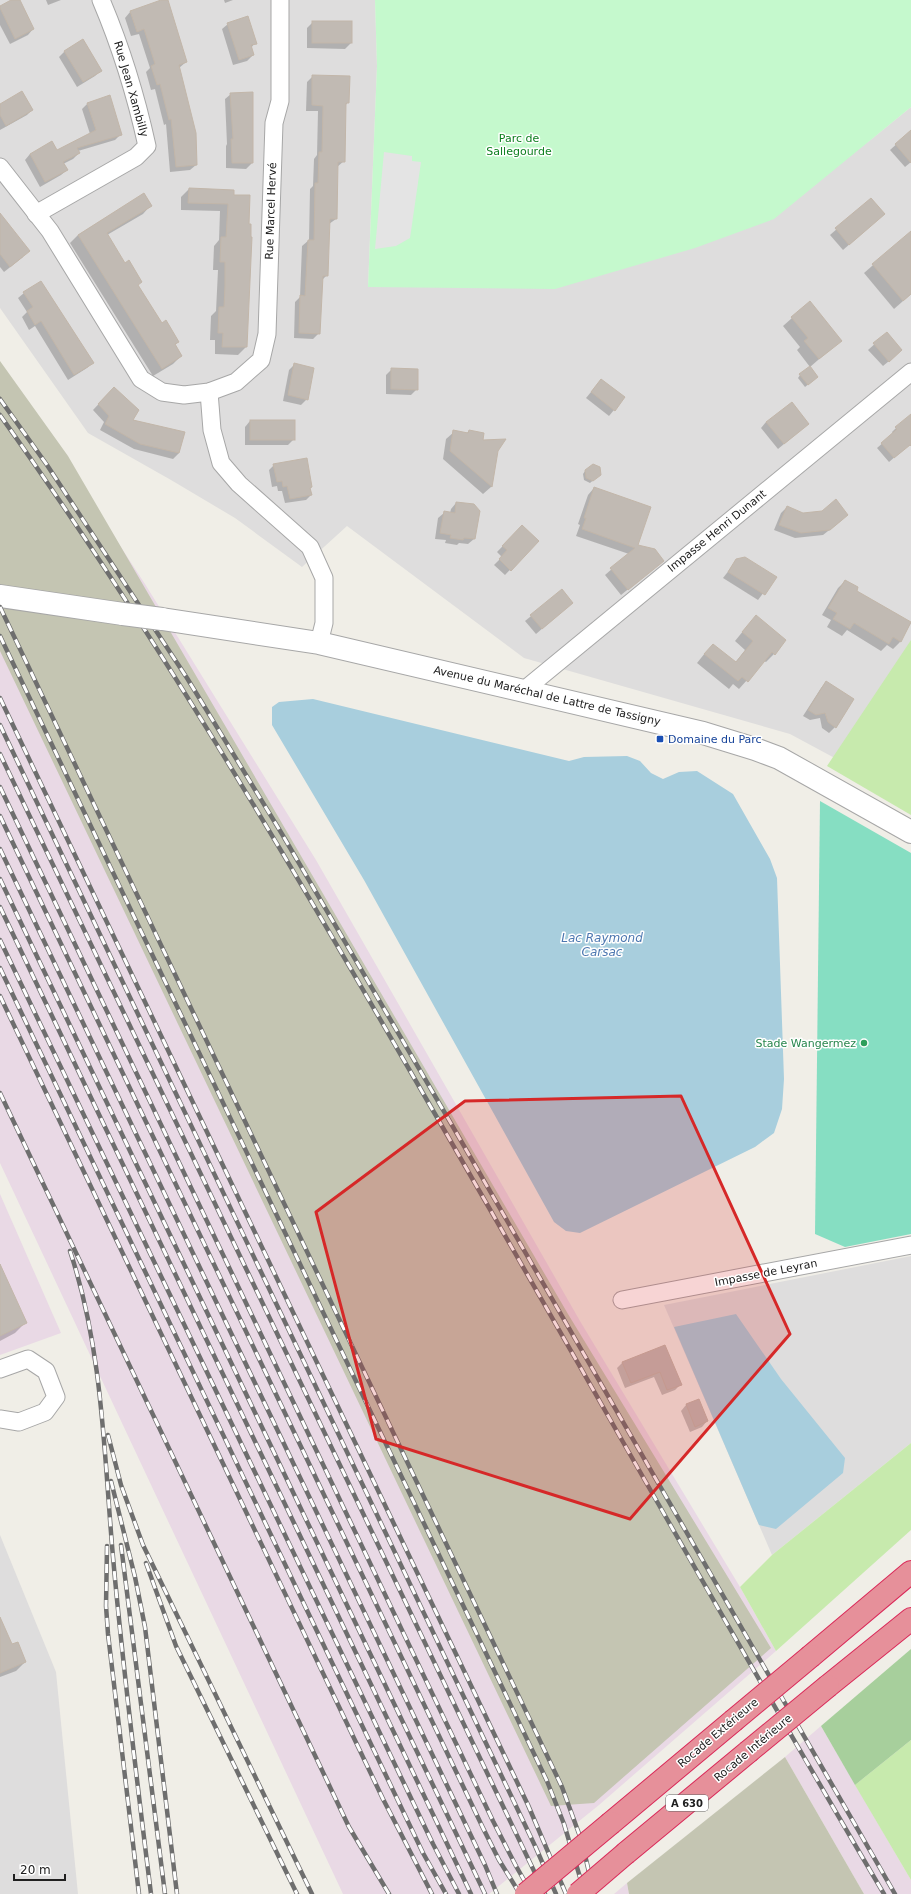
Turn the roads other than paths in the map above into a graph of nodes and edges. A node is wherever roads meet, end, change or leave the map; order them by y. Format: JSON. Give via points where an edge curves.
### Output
{"nodes":[{"id":1,"x":101,"y":0,"type":"edge"},
{"id":2,"x":280,"y":0,"type":"edge"},
{"id":3,"x":0,"y":167,"type":"edge"},
{"id":4,"x":36,"y":214,"type":"junction"},
{"id":5,"x":911,"y":372,"type":"edge"},
{"id":6,"x":209,"y":392,"type":"junction"},
{"id":7,"x":0,"y":596,"type":"edge"},
{"id":8,"x":319,"y":643,"type":"junction"},
{"id":9,"x":523,"y":691,"type":"junction"},
{"id":10,"x":911,"y":832,"type":"edge"},
{"id":11,"x":911,"y":1245,"type":"edge"},
{"id":12,"x":622,"y":1300,"type":"dead end"},
{"id":13,"x":0,"y":1369,"type":"edge"},
{"id":14,"x":0,"y":1419,"type":"edge"},
{"id":15,"x":911,"y":1572,"type":"edge"},
{"id":16,"x":911,"y":1619,"type":"edge"},
{"id":17,"x":526,"y":1894,"type":"edge"},
{"id":18,"x":578,"y":1894,"type":"edge"}],
"edges":[{"from":1,"to":4,"type":"street","name":"Rue Jean Xambilly","via":[[140,114],[147,146],[136,157]]},
{"from":2,"to":6,"type":"street","name":"Rue Marcel Hervé","via":[[280,101],[274,123],[267,334],[261,360],[236,382]]},
{"from":3,"to":4,"type":"street","name":"Rue Marcel Hervé"},
{"from":4,"to":6,"type":"street","name":"Rue Marcel Hervé","via":[[50,231],[141,378],[162,392],[184,395]]},
{"from":5,"to":9,"type":"street","name":"Impasse Henri Dunant"},
{"from":6,"to":8,"type":"street","via":[[212,430],[221,463],[239,484],[310,547],[324,578],[324,623]]},
{"from":7,"to":8,"type":"street","name":"Avenue du Maréchal de Lattre de Tassigny","bridge":true},
{"from":8,"to":9,"type":"street","name":"Avenue du Maréchal de Lattre de Tassigny"},
{"from":9,"to":10,"type":"street","name":"Avenue du Maréchal de Lattre de Tassigny","via":[[703,733],[755,749],[786,762]]},
{"from":11,"to":12,"type":"street","name":"Impasse de Leyran"},
{"from":13,"to":14,"type":"street","via":[[28,1359],[46,1371],[56,1397],[45,1412],[19,1422]]},
{"from":15,"to":17,"type":"highway","name":"Rocade Extérieure","number":"A 630","bridge":true},
{"from":16,"to":18,"type":"highway","name":"Rocade Intérieure","number":"A 630","bridge":true}]}
